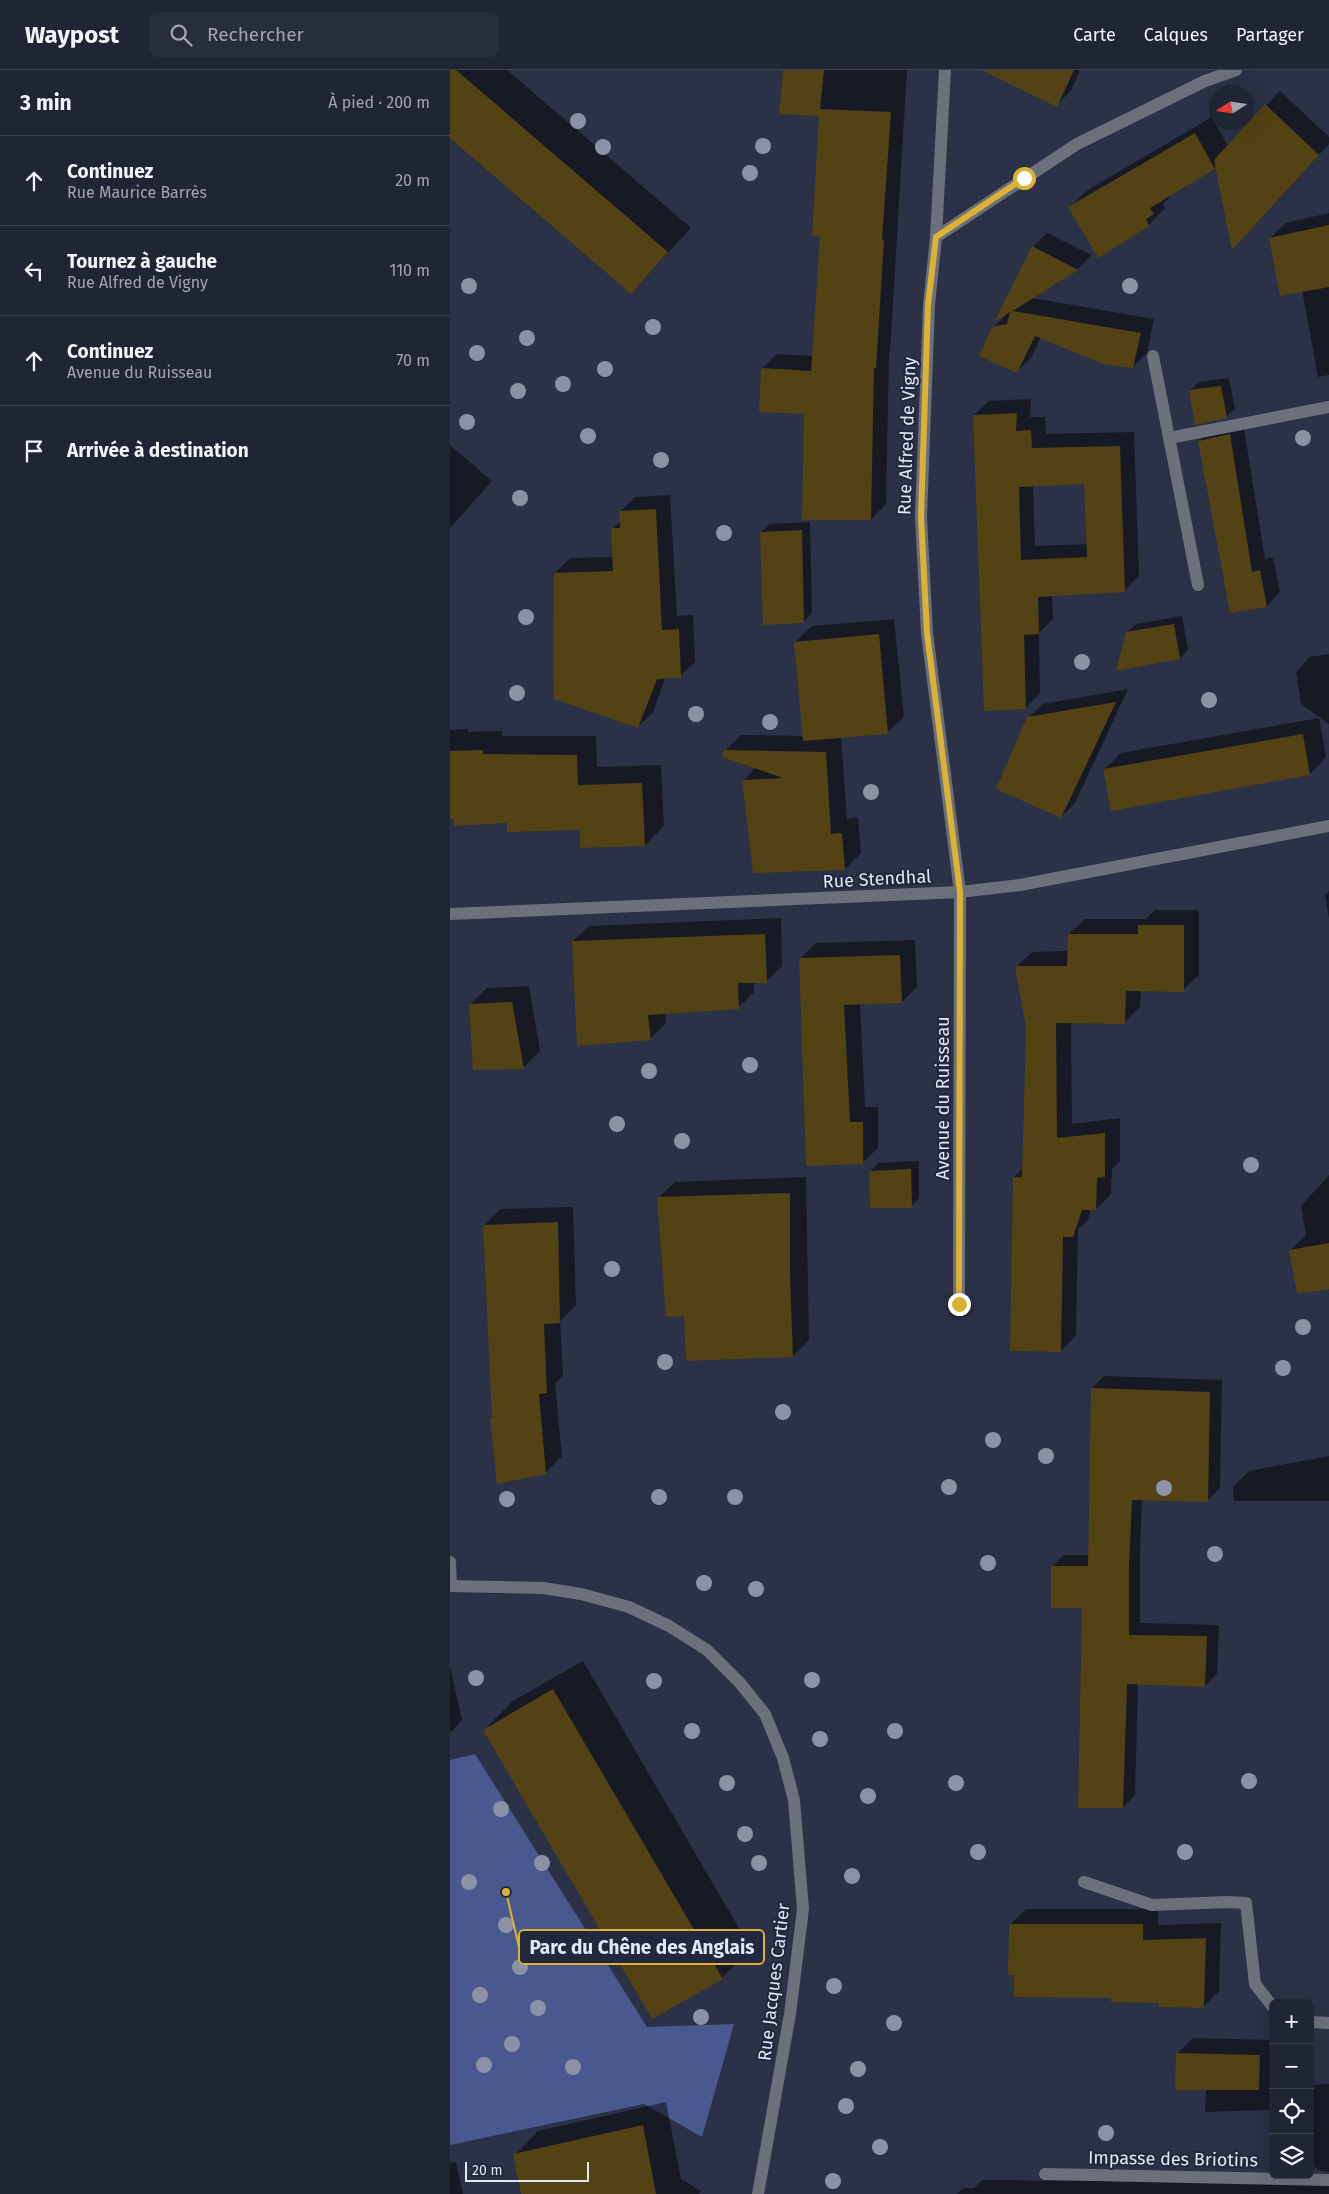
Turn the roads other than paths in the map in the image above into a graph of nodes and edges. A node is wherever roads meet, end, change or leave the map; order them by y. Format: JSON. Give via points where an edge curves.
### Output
{"nodes":[{"id":1,"x":946,"y":70,"type":"edge"},
{"id":2,"x":1236,"y":70,"type":"edge"},
{"id":3,"x":936,"y":237,"type":"junction"},
{"id":4,"x":1153,"y":356,"type":"dead end"},
{"id":5,"x":1329,"y":407,"type":"edge"},
{"id":6,"x":1169,"y":438,"type":"junction"},
{"id":7,"x":1198,"y":585,"type":"dead end"},
{"id":8,"x":1329,"y":826,"type":"edge"},
{"id":9,"x":960,"y":892,"type":"junction"},
{"id":10,"x":450,"y":914,"type":"edge"},
{"id":11,"x":959,"y":1304,"type":"dead end"},
{"id":12,"x":450,"y":1562,"type":"edge"},
{"id":13,"x":451,"y":1586,"type":"edge"},
{"id":14,"x":1084,"y":1882,"type":"dead end"},
{"id":15,"x":1269,"y":2002,"type":"edge"},
{"id":16,"x":1314,"y":2022,"type":"edge"},
{"id":17,"x":1329,"y":2023,"type":"edge"},
{"id":18,"x":1045,"y":2174,"type":"dead end"},
{"id":19,"x":1329,"y":2180,"type":"edge"},
{"id":20,"x":758,"y":2194,"type":"edge"}],
"edges":[{"from":1,"to":3,"type":"street","name":"Rue Alfred de Vigny"},
{"from":2,"to":3,"type":"street","via":[[1205,81],[1076,144]]},
{"from":3,"to":9,"type":"street","name":"Rue Alfred de Vigny","via":[[928,305],[921,517],[927,633]]},
{"from":4,"to":6,"type":"street"},
{"from":5,"to":6,"type":"street"},
{"from":6,"to":7,"type":"street"},
{"from":8,"to":9,"type":"street","name":"Rue Stendhal","via":[[1020,885]]},
{"from":9,"to":10,"type":"street","name":"Rue Stendhal"},
{"from":9,"to":11,"type":"street","name":"Avenue du Ruisseau"},
{"from":12,"to":13,"type":"street"},
{"from":13,"to":20,"type":"street","name":"Rue Jacques Cartier","via":[[543,1588],[629,1607],[708,1650],[764,1714],[783,1758],[794,1800],[803,1909],[790,2014]]},
{"from":14,"to":15,"type":"street","via":[[1152,1905],[1246,1903],[1255,1984]]},
{"from":16,"to":17,"type":"street"},
{"from":18,"to":19,"type":"street","name":"Impasse des Briotins"}]}
